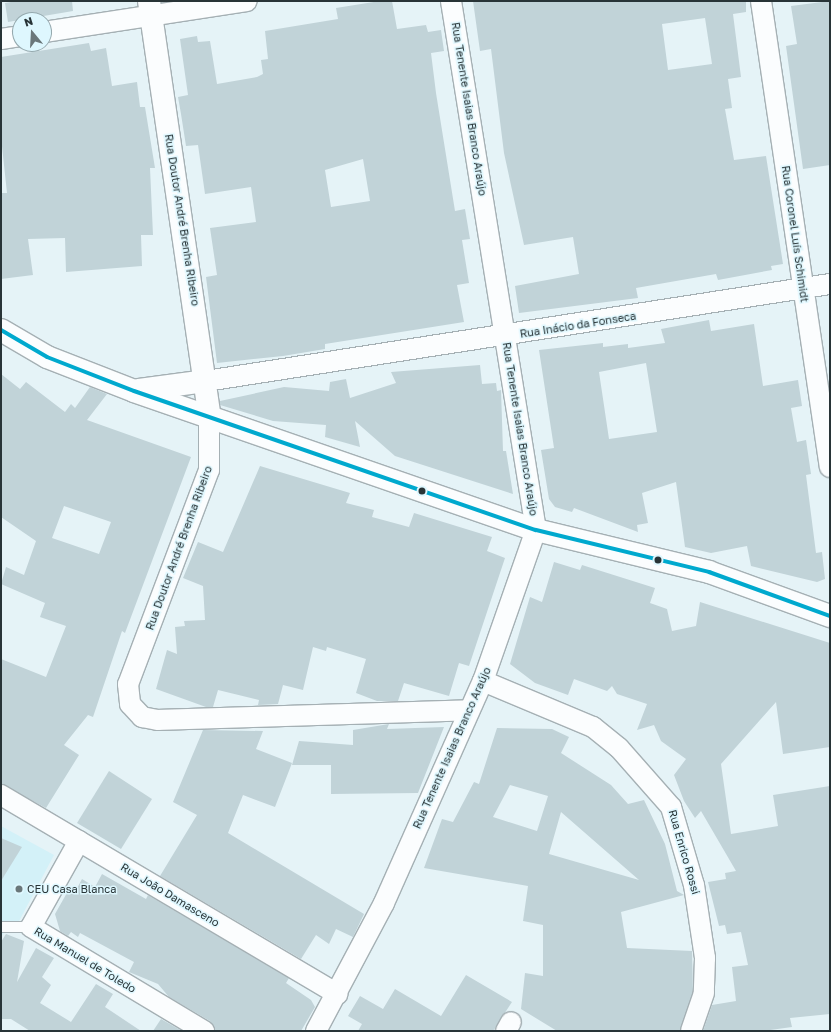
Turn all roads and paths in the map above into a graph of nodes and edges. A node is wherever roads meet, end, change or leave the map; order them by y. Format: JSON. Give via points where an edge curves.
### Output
{"nodes":[{"id":1,"x":247,"y":1,"type":"edge"},
{"id":2,"x":451,"y":1,"type":"edge"},
{"id":3,"x":761,"y":1,"type":"edge"},
{"id":4,"x":150,"y":8,"type":"edge"},
{"id":5,"x":52,"y":30,"type":"edge"},
{"id":6,"x":12,"y":37,"type":"edge"},
{"id":7,"x":1,"y":39,"type":"edge"},
{"id":8,"x":830,"y":284,"type":"edge"},
{"id":9,"x":803,"y":288,"type":"junction"},
{"id":10,"x":1,"y":330,"type":"edge"},
{"id":11,"x":506,"y":337,"type":"junction"},
{"id":12,"x":206,"y":381,"type":"junction"},
{"id":13,"x":134,"y":391,"type":"junction"},
{"id":14,"x":209,"y":414,"type":"junction"},
{"id":15,"x":830,"y":467,"type":"edge"},
{"id":16,"x":536,"y":530,"type":"junction"},
{"id":17,"x":830,"y":616,"type":"edge"},
{"id":18,"x":482,"y":681,"type":"junction"},
{"id":19,"x":468,"y":710,"type":"junction"},
{"id":20,"x":1,"y":795,"type":"edge"},
{"id":21,"x":79,"y":841,"type":"junction"},
{"id":22,"x":1,"y":927,"type":"edge"},
{"id":23,"x":31,"y":927,"type":"junction"},
{"id":24,"x":338,"y":994,"type":"junction"},
{"id":25,"x":204,"y":1031,"type":"edge"},
{"id":26,"x":316,"y":1031,"type":"edge"},
{"id":27,"x":690,"y":1031,"type":"edge"}],
"edges":[{"from":1,"to":4,"type":"street"},
{"from":2,"to":11,"type":"street","name":"Rua Tenente Isaias Branco Araújo"},
{"from":3,"to":9,"type":"street","name":"Rua Coronel Luís Schimidt"},
{"from":4,"to":5,"type":"street"},
{"from":4,"to":12,"type":"street","name":"Rua Doutor André Brenha Ribeiro"},
{"from":6,"to":7,"type":"street"},
{"from":8,"to":9,"type":"street","name":"Rua Inácio da Fonseca"},
{"from":9,"to":11,"type":"street","name":"Rua Inácio da Fonseca"},
{"from":9,"to":15,"type":"street","name":"Rua Coronel Luís Schimidt"},
{"from":10,"to":13,"type":"street","via":[[47,357]]},
{"from":11,"to":12,"type":"street","name":"Rua Inácio da Fonseca"},
{"from":11,"to":16,"type":"street","name":"Rua Tenente Isaias Branco Araújo"},
{"from":12,"to":13,"type":"street"},
{"from":12,"to":14,"type":"street","name":"Rua Doutor André Brenha Ribeiro"},
{"from":13,"to":14,"type":"street"},
{"from":14,"to":16,"type":"street"},
{"from":14,"to":19,"type":"street","name":"Rua Doutor André Brenha Ribeiro","via":[[210,470],[128,684],[130,704],[142,717],[158,720]]},
{"from":16,"to":17,"type":"street","via":[[709,572]]},
{"from":16,"to":18,"type":"street","name":"Rua Tenente Isaias Branco Araújo"},
{"from":18,"to":19,"type":"street","name":"Rua Tenente Isaias Branco Araújo"},
{"from":18,"to":27,"type":"street","name":"Rua Enrico Rossi","via":[[593,727],[619,748],[671,807],[694,885],[705,958],[704,993]]},
{"from":19,"to":24,"type":"street","name":"Rua Tenente Isaias Branco Araújo","via":[[384,903]]},
{"from":20,"to":21,"type":"street","name":"Rua João Damasceno"},
{"from":21,"to":23,"type":"street","name":"Rua Manuel de Toledo"},
{"from":21,"to":24,"type":"street","name":"Rua João Damasceno"},
{"from":22,"to":23,"type":"lane"},
{"from":23,"to":25,"type":"street","name":"Rua Manuel de Toledo"},
{"from":24,"to":26,"type":"street","name":"Rua Tenente Isaias Branco Araújo"}]}
